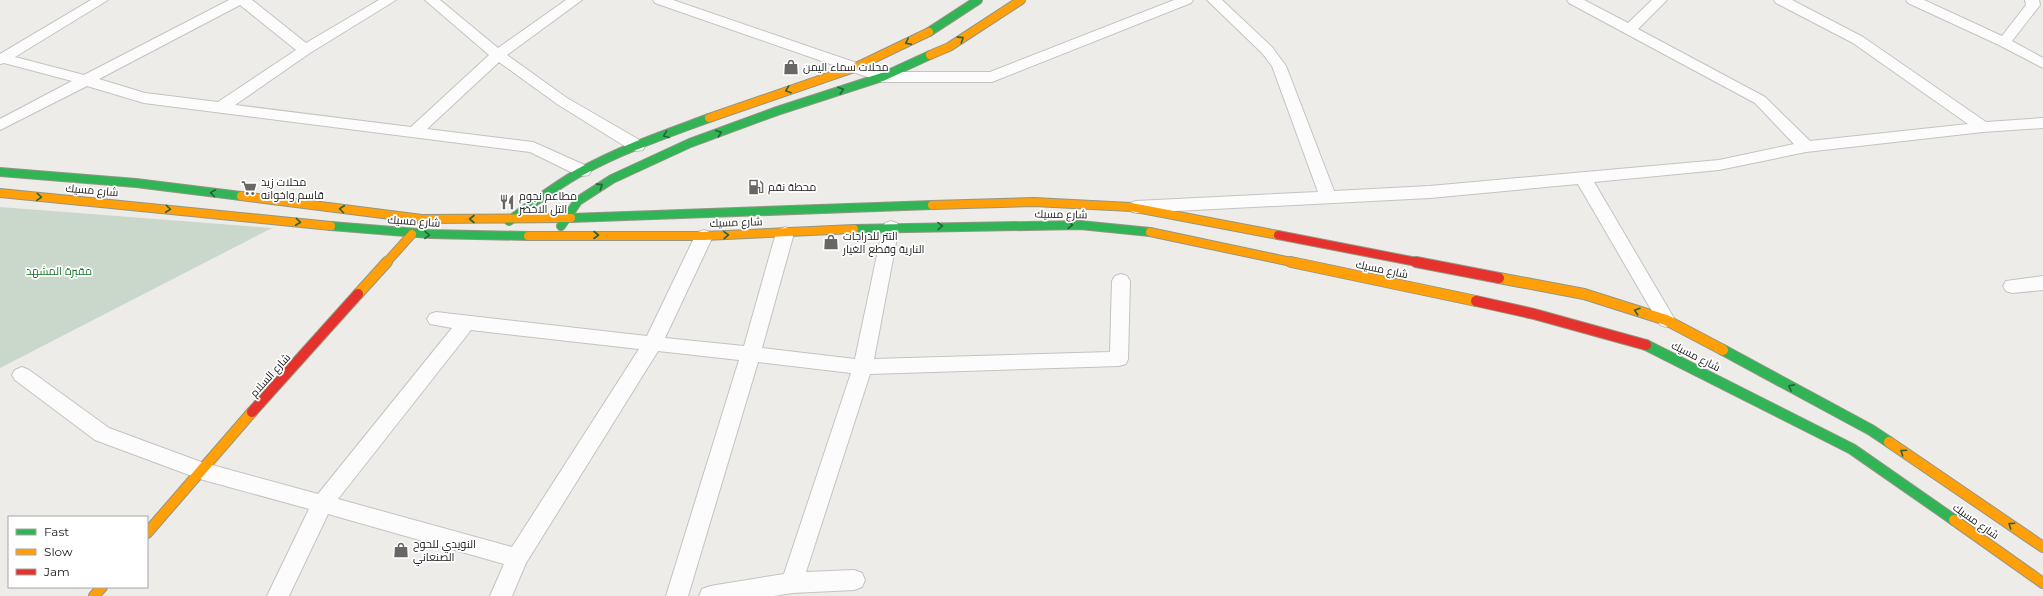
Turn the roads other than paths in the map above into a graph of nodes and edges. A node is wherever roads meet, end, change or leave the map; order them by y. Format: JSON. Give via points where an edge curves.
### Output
{"nodes":[{"id":1,"x":101,"y":0,"type":"edge"},
{"id":2,"x":239,"y":0,"type":"edge"},
{"id":3,"x":243,"y":0,"type":"edge"},
{"id":4,"x":389,"y":0,"type":"edge"},
{"id":5,"x":432,"y":0,"type":"edge"},
{"id":6,"x":575,"y":0,"type":"edge"},
{"id":7,"x":660,"y":0,"type":"edge"},
{"id":8,"x":978,"y":0,"type":"edge"},
{"id":9,"x":1021,"y":0,"type":"edge"},
{"id":10,"x":1186,"y":0,"type":"edge"},
{"id":11,"x":1214,"y":0,"type":"edge"},
{"id":12,"x":1574,"y":0,"type":"edge"},
{"id":13,"x":1660,"y":0,"type":"edge"},
{"id":14,"x":1781,"y":0,"type":"edge"},
{"id":15,"x":1913,"y":0,"type":"edge"},
{"id":16,"x":2028,"y":2,"type":"edge"},
{"id":17,"x":1629,"y":30,"type":"junction"},
{"id":18,"x":2004,"y":42,"type":"junction"},
{"id":19,"x":305,"y":50,"type":"junction"},
{"id":20,"x":498,"y":55,"type":"junction"},
{"id":21,"x":1,"y":59,"type":"edge"},
{"id":22,"x":2043,"y":64,"type":"edge"},
{"id":23,"x":854,"y":68,"type":"junction"},
{"id":24,"x":882,"y":77,"type":"junction"},
{"id":25,"x":85,"y":80,"type":"junction"},
{"id":26,"x":223,"y":106,"type":"junction"},
{"id":27,"x":2043,"y":123,"type":"edge"},
{"id":28,"x":0,"y":125,"type":"edge"},
{"id":29,"x":1983,"y":127,"type":"junction"},
{"id":30,"x":414,"y":132,"type":"junction"},
{"id":31,"x":637,"y":146,"type":"junction"},
{"id":32,"x":1806,"y":147,"type":"junction"},
{"id":33,"x":583,"y":171,"type":"junction"},
{"id":34,"x":0,"y":172,"type":"edge"},
{"id":35,"x":1583,"y":178,"type":"junction"},
{"id":36,"x":0,"y":193,"type":"edge"},
{"id":37,"x":1328,"y":197,"type":"junction"},
{"id":38,"x":1131,"y":207,"type":"junction"},
{"id":39,"x":564,"y":218,"type":"junction"},
{"id":40,"x":511,"y":219,"type":"junction"},
{"id":41,"x":891,"y":227,"type":"junction"},
{"id":42,"x":785,"y":233,"type":"junction"},
{"id":43,"x":412,"y":234,"type":"junction"},
{"id":44,"x":557,"y":235,"type":"junction"},
{"id":45,"x":704,"y":236,"type":"junction"},
{"id":46,"x":497,"y":237,"type":"junction"},
{"id":47,"x":1121,"y":281,"type":"dead end"},
{"id":48,"x":2043,"y":283,"type":"edge"},
{"id":49,"x":2012,"y":286,"type":"dead end"},
{"id":50,"x":436,"y":319,"type":"dead end"},
{"id":51,"x":1666,"y":320,"type":"junction"},
{"id":52,"x":466,"y":323,"type":"junction"},
{"id":53,"x":653,"y":343,"type":"junction"},
{"id":54,"x":751,"y":353,"type":"junction"},
{"id":55,"x":863,"y":366,"type":"junction"},
{"id":56,"x":22,"y":375,"type":"dead end"},
{"id":57,"x":200,"y":470,"type":"junction"},
{"id":58,"x":322,"y":504,"type":"junction"},
{"id":59,"x":148,"y":532,"type":"edge"},
{"id":60,"x":2043,"y":547,"type":"edge"},
{"id":61,"x":517,"y":558,"type":"junction"},
{"id":62,"x":854,"y":580,"type":"dead end"},
{"id":63,"x":792,"y":583,"type":"junction"},
{"id":64,"x":2043,"y":584,"type":"edge"},
{"id":65,"x":101,"y":588,"type":"edge"},
{"id":66,"x":94,"y":596,"type":"edge"},
{"id":67,"x":278,"y":596,"type":"edge"},
{"id":68,"x":501,"y":596,"type":"edge"},
{"id":69,"x":677,"y":596,"type":"edge"},
{"id":70,"x":710,"y":596,"type":"edge"}],
"edges":[{"from":1,"to":21,"type":"street"},
{"from":2,"to":25,"type":"street"},
{"from":3,"to":19,"type":"street"},
{"from":4,"to":19,"type":"street"},
{"from":5,"to":20,"type":"street"},
{"from":6,"to":20,"type":"street"},
{"from":7,"to":23,"type":"street"},
{"from":8,"to":23,"type":"street","one_way":true,"via":[[937,28]]},
{"from":24,"to":9,"type":"street","one_way":true,"via":[[949,47]]},
{"from":10,"to":24,"type":"street","via":[[992,77]]},
{"from":11,"to":37,"type":"street","via":[[1267,50],[1279,66]]},
{"from":12,"to":17,"type":"street"},
{"from":13,"to":17,"type":"street"},
{"from":14,"to":29,"type":"street","via":[[1858,40]]},
{"from":15,"to":18,"type":"street"},
{"from":16,"to":18,"type":"street"},
{"from":17,"to":32,"type":"street","via":[[1760,100]]},
{"from":18,"to":22,"type":"street"},
{"from":19,"to":26,"type":"street"},
{"from":20,"to":30,"type":"street"},
{"from":20,"to":31,"type":"street","via":[[562,101]]},
{"from":21,"to":25,"type":"street"},
{"from":23,"to":24,"type":"street"},
{"from":23,"to":31,"type":"street","one_way":true,"via":[[729,110]]},
{"from":39,"to":24,"type":"street","one_way":true,"via":[[578,201],[612,179],[690,143]]},
{"from":25,"to":26,"type":"street","via":[[144,98]]},
{"from":25,"to":28,"type":"street"},
{"from":26,"to":30,"type":"street"},
{"from":27,"to":29,"type":"street"},
{"from":29,"to":32,"type":"street"},
{"from":30,"to":33,"type":"street","via":[[533,147]]},
{"from":31,"to":33,"type":"street"},
{"from":32,"to":35,"type":"street","via":[[1719,164]]},
{"from":33,"to":40,"type":"street"},
{"from":40,"to":34,"type":"street","name":"شارع مسيك","one_way":true,"via":[[422,219],[136,183]]},
{"from":35,"to":37,"type":"street","via":[[1430,192]]},
{"from":35,"to":51,"type":"street"},
{"from":36,"to":43,"type":"street","name":"شارع مسيك","one_way":true},
{"from":37,"to":38,"type":"street"},
{"from":38,"to":39,"type":"street","name":"شارع مسيك","via":[[1034,202]]},
{"from":51,"to":38,"type":"street","name":"شارع مسيك","one_way":true,"via":[[1584,294]]},
{"from":39,"to":40,"type":"street","name":"شارع مسيك"},
{"from":39,"to":44,"type":"street"},
{"from":40,"to":46,"type":"street"},
{"from":41,"to":42,"type":"street","name":"شارع مسيك"},
{"from":41,"to":55,"type":"street"},
{"from":41,"to":64,"type":"street","name":"شارع مسيك","one_way":true,"via":[[1080,225],[1157,233],[1534,314],[1653,347],[1852,449]]},
{"from":45,"to":42,"type":"street","name":"شارع مسيك","one_way":true},
{"from":42,"to":54,"type":"street"},
{"from":43,"to":46,"type":"street","name":"شارع مسيك","one_way":true},
{"from":43,"to":57,"type":"street","name":"شارع السلام"},
{"from":44,"to":45,"type":"street","name":"شارع مسيك","one_way":true},
{"from":44,"to":46,"type":"street","name":"شارع مسيك"},
{"from":45,"to":53,"type":"street"},
{"from":47,"to":55,"type":"street","via":[[1119,359]]},
{"from":48,"to":49,"type":"street"},
{"from":50,"to":52,"type":"street"},
{"from":60,"to":51,"type":"street","name":"شارع مسيك","one_way":true,"via":[[1872,430]]},
{"from":52,"to":53,"type":"street"},
{"from":52,"to":58,"type":"street"},
{"from":53,"to":54,"type":"street"},
{"from":53,"to":61,"type":"street"},
{"from":54,"to":55,"type":"street"},
{"from":54,"to":69,"type":"street"},
{"from":55,"to":63,"type":"street"},
{"from":56,"to":57,"type":"street","via":[[102,434]]},
{"from":57,"to":58,"type":"street"},
{"from":57,"to":59,"type":"street","name":"شارع السلام"},
{"from":58,"to":61,"type":"street"},
{"from":58,"to":67,"type":"street"},
{"from":61,"to":68,"type":"street"},
{"from":62,"to":63,"type":"street"},
{"from":63,"to":70,"type":"street"},
{"from":65,"to":66,"type":"street"}]}
